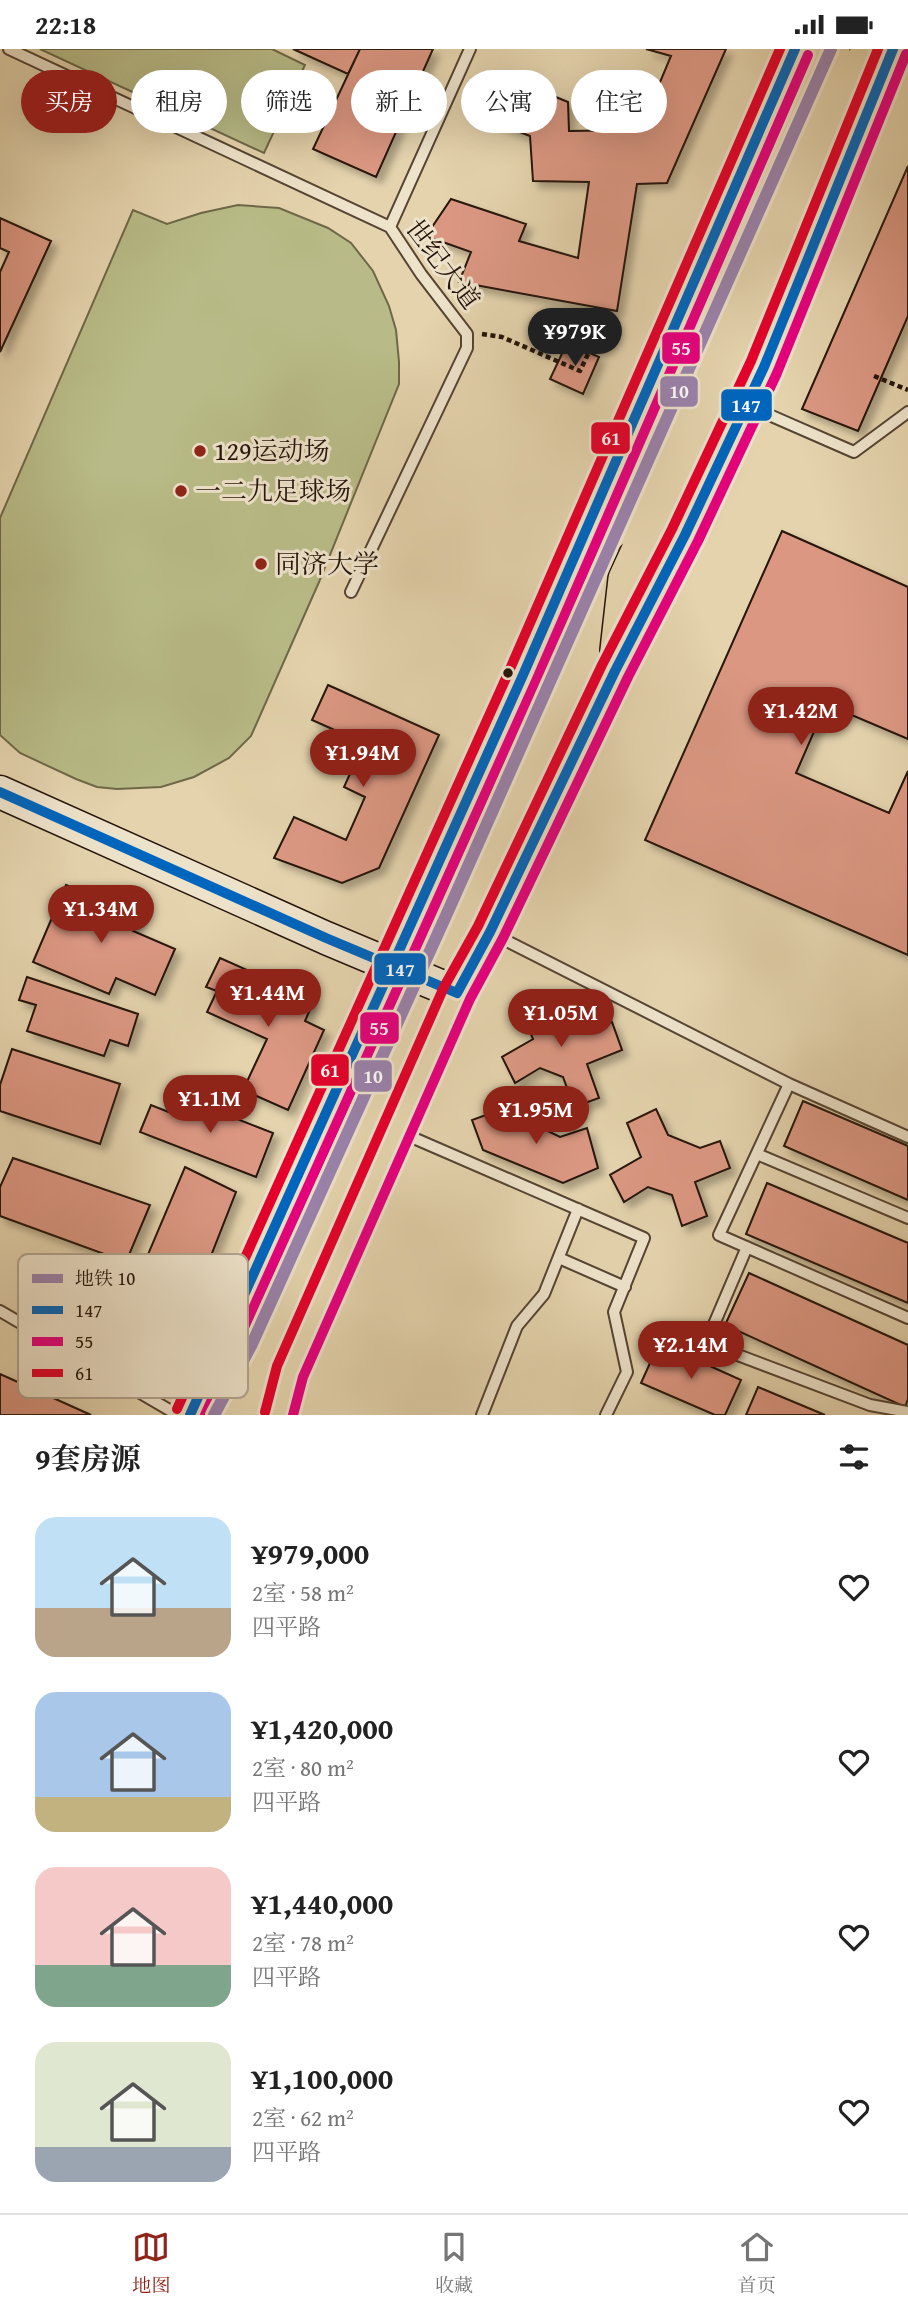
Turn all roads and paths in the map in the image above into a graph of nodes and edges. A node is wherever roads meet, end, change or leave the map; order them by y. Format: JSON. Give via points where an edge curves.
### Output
{"nodes":[{"id":1,"x":9,"y":49,"type":"edge"},
{"id":2,"x":470,"y":49,"type":"edge"},
{"id":3,"x":795,"y":49,"type":"edge"},
{"id":4,"x":832,"y":49,"type":"edge"},
{"id":5,"x":870,"y":49,"type":"edge"},
{"id":6,"x":893,"y":49,"type":"edge"},
{"id":7,"x":390,"y":227,"type":"junction"},
{"id":8,"x":467,"y":334,"type":"junction"},
{"id":9,"x":589,"y":352,"type":"dead end"},
{"id":10,"x":874,"y":376,"type":"dead end"},
{"id":11,"x":908,"y":390,"type":"edge"},
{"id":12,"x":746,"y":405,"type":"junction"},
{"id":13,"x":908,"y":412,"type":"edge"},
{"id":14,"x":566,"y":576,"type":"junction"},
{"id":15,"x":351,"y":592,"type":"dead end"},
{"id":16,"x":615,"y":671,"type":"junction"},
{"id":17,"x":0,"y":792,"type":"edge"},
{"id":18,"x":490,"y":932,"type":"junction"},
{"id":19,"x":393,"y":966,"type":"junction"},
{"id":20,"x":457,"y":993,"type":"junction"},
{"id":21,"x":789,"y":1084,"type":"junction"},
{"id":22,"x":397,"y":1130,"type":"junction"},
{"id":23,"x":908,"y":1137,"type":"edge"},
{"id":24,"x":757,"y":1154,"type":"junction"},
{"id":25,"x":578,"y":1209,"type":"junction"},
{"id":26,"x":908,"y":1218,"type":"edge"},
{"id":27,"x":747,"y":1247,"type":"junction"},
{"id":28,"x":559,"y":1258,"type":"junction"},
{"id":29,"x":248,"y":1285,"type":"edge"},
{"id":30,"x":625,"y":1287,"type":"junction"},
{"id":31,"x":0,"y":1311,"type":"edge"},
{"id":32,"x":908,"y":1318,"type":"edge"},
{"id":33,"x":18,"y":1320,"type":"edge"},
{"id":34,"x":168,"y":1398,"type":"edge"},
{"id":35,"x":191,"y":1410,"type":"edge"},
{"id":36,"x":908,"y":1412,"type":"edge"},
{"id":37,"x":280,"y":1413,"type":"edge"},
{"id":38,"x":482,"y":1415,"type":"edge"},
{"id":39,"x":606,"y":1415,"type":"edge"}],
"edges":[{"from":1,"to":7,"type":"lane","name":"世纪大道"},
{"from":2,"to":7,"type":"lane"},
{"from":3,"to":14,"type":"main road"},
{"from":4,"to":14,"type":"main road","via":[[618,524]]},
{"from":5,"to":16,"type":"main road","via":[[625,579]]},
{"from":6,"to":12,"type":"main road"},
{"from":7,"to":8,"type":"lane","name":"世纪大道"},
{"from":8,"to":9,"type":"path","via":[[502,337],[580,371]]},
{"from":8,"to":15,"type":"lane","name":"世纪大道","via":[[467,348]]},
{"from":10,"to":11,"type":"path"},
{"from":12,"to":13,"type":"lane","via":[[855,452]]},
{"from":12,"to":16,"type":"main road"},
{"from":14,"to":19,"type":"main road"},
{"from":16,"to":18,"type":"main road"},
{"from":17,"to":19,"type":"street"},
{"from":18,"to":20,"type":"main road"},
{"from":18,"to":21,"type":"lane"},
{"from":19,"to":20,"type":"street"},
{"from":19,"to":29,"type":"main road"},
{"from":20,"to":22,"type":"main road"},
{"from":21,"to":23,"type":"lane"},
{"from":21,"to":24,"type":"lane"},
{"from":22,"to":25,"type":"lane"},
{"from":22,"to":37,"type":"main road","via":[[290,1372]]},
{"from":24,"to":26,"type":"lane"},
{"from":24,"to":27,"type":"lane","via":[[719,1235]]},
{"from":25,"to":28,"type":"lane"},
{"from":25,"to":30,"type":"lane","via":[[644,1238]]},
{"from":27,"to":32,"type":"lane"},
{"from":27,"to":36,"type":"lane","via":[[706,1343],[870,1405]]},
{"from":28,"to":30,"type":"lane"},
{"from":28,"to":38,"type":"lane","via":[[544,1294],[517,1326]]},
{"from":30,"to":39,"type":"lane","via":[[614,1312],[627,1372]]},
{"from":31,"to":33,"type":"lane"},
{"from":34,"to":35,"type":"lane"}]}
